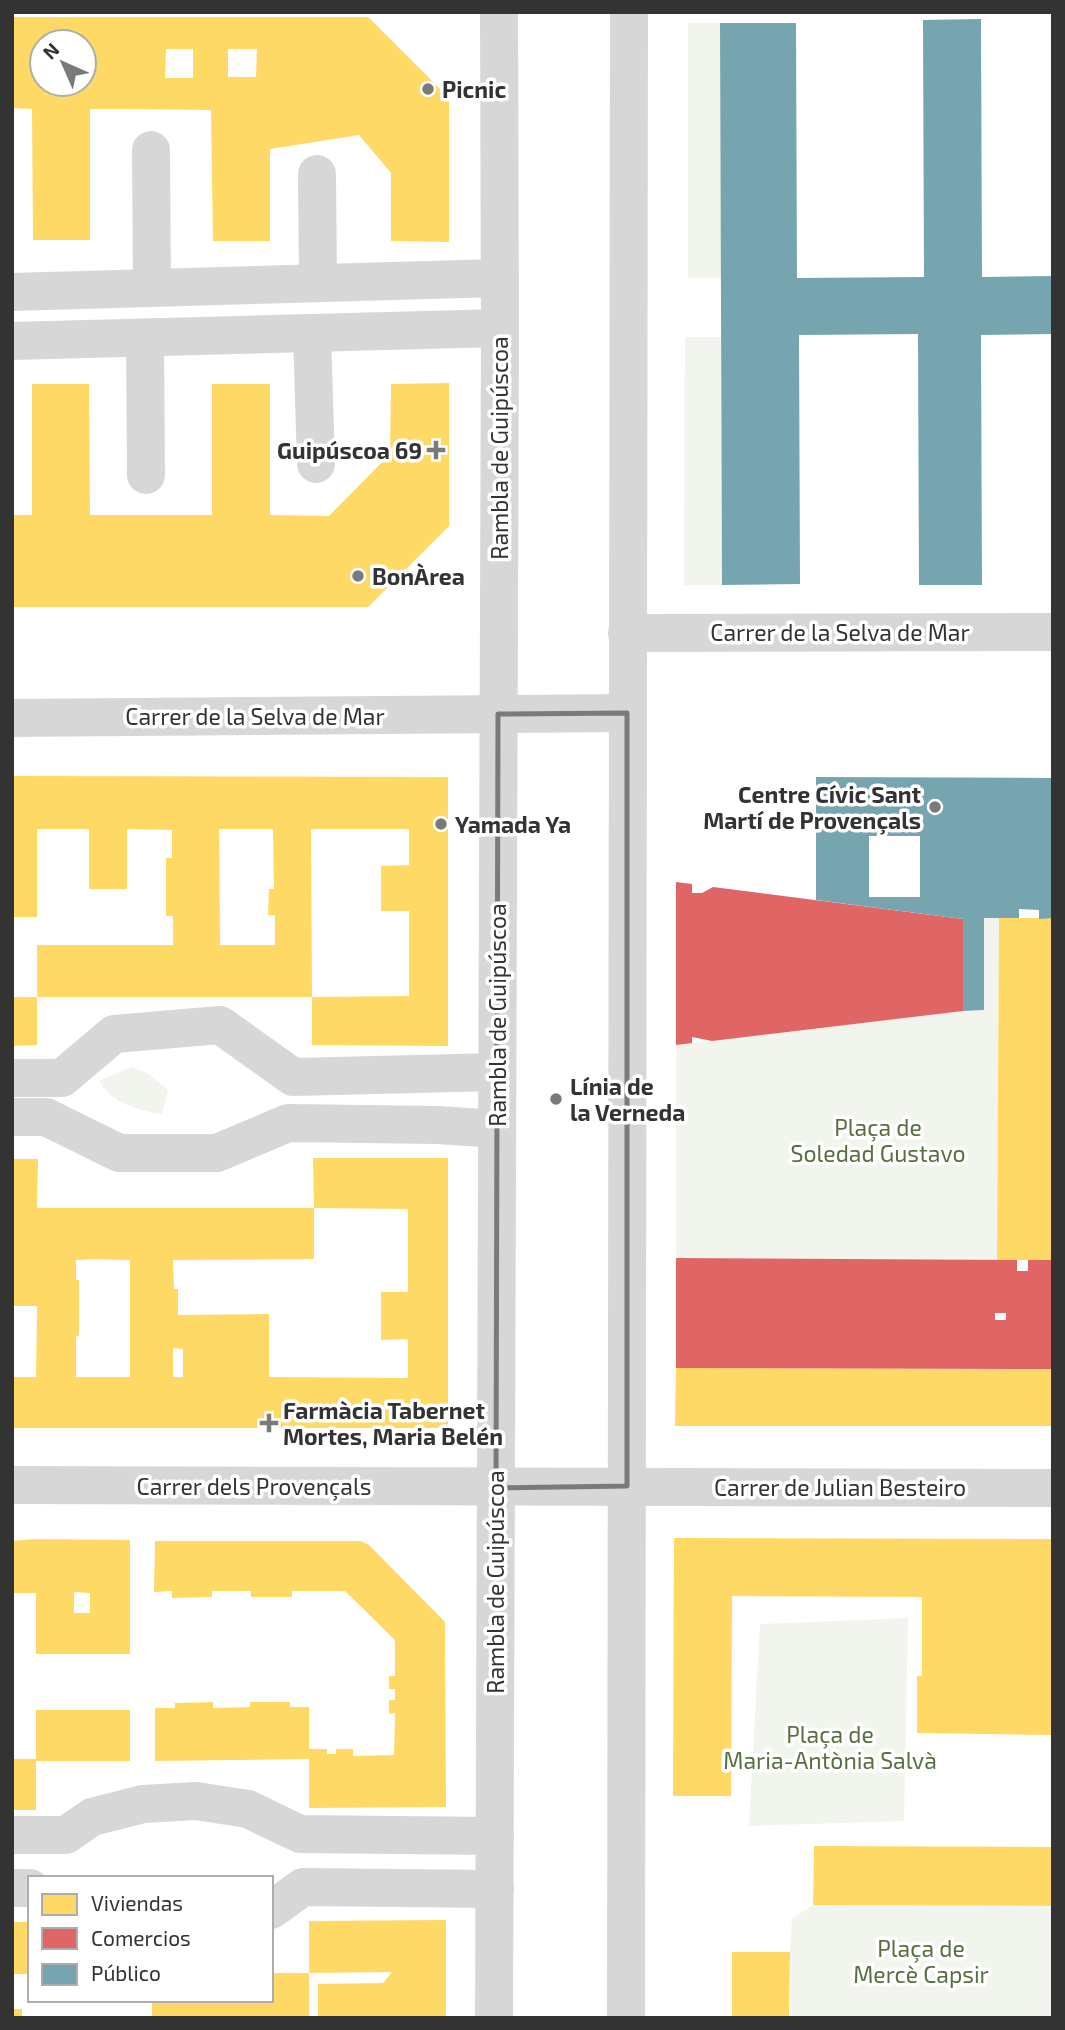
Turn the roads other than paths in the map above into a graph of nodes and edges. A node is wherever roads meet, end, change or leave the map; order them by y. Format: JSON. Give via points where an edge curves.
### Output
{"nodes":[{"id":1,"x":499,"y":12,"type":"edge"},
{"id":2,"x":629,"y":12,"type":"edge"},
{"id":3,"x":150,"y":150,"type":"dead end"},
{"id":4,"x":317,"y":174,"type":"dead end"},
{"id":5,"x":498,"y":278,"type":"junction"},
{"id":6,"x":318,"y":283,"type":"junction"},
{"id":7,"x":152,"y":288,"type":"junction"},
{"id":8,"x":12,"y":292,"type":"edge"},
{"id":9,"x":500,"y":328,"type":"junction"},
{"id":10,"x":312,"y":333,"type":"junction"},
{"id":11,"x":145,"y":338,"type":"junction"},
{"id":12,"x":12,"y":341,"type":"edge"},
{"id":13,"x":316,"y":464,"type":"dead end"},
{"id":14,"x":146,"y":475,"type":"dead end"},
{"id":15,"x":1053,"y":632,"type":"edge"},
{"id":16,"x":627,"y":633,"type":"junction"},
{"id":17,"x":628,"y":713,"type":"junction"},
{"id":18,"x":498,"y":715,"type":"junction"},
{"id":19,"x":12,"y":718,"type":"edge"},
{"id":20,"x":497,"y":1072,"type":"junction"},
{"id":21,"x":12,"y":1078,"type":"edge"},
{"id":22,"x":12,"y":1117,"type":"edge"},
{"id":23,"x":497,"y":1129,"type":"junction"},
{"id":24,"x":12,"y":1485,"type":"edge"},
{"id":25,"x":626,"y":1486,"type":"junction"},
{"id":26,"x":496,"y":1488,"type":"junction"},
{"id":27,"x":1053,"y":1488,"type":"edge"},
{"id":28,"x":12,"y":1835,"type":"edge"},
{"id":29,"x":495,"y":1836,"type":"junction"},
{"id":30,"x":495,"y":1889,"type":"junction"},
{"id":31,"x":273,"y":1909,"type":"edge"},
{"id":32,"x":494,"y":2018,"type":"edge"},
{"id":33,"x":626,"y":2018,"type":"edge"}],
"edges":[{"from":1,"to":5,"type":"street","name":"Rambla de Guipúscoa"},
{"from":2,"to":16,"type":"street"},
{"from":3,"to":7,"type":"street"},
{"from":4,"to":6,"type":"street"},
{"from":5,"to":6,"type":"street"},
{"from":5,"to":9,"type":"street","name":"Rambla de Guipúscoa"},
{"from":6,"to":7,"type":"street"},
{"from":7,"to":8,"type":"street"},
{"from":9,"to":10,"type":"street"},
{"from":9,"to":18,"type":"street","name":"Rambla de Guipúscoa"},
{"from":10,"to":11,"type":"street"},
{"from":10,"to":13,"type":"street"},
{"from":11,"to":12,"type":"street"},
{"from":11,"to":14,"type":"street"},
{"from":15,"to":16,"type":"street","name":"Carrer de la Selva de Mar"},
{"from":16,"to":17,"type":"street"},
{"from":17,"to":18,"type":"street","name":"Carrer de la Selva de Mar"},
{"from":17,"to":25,"type":"street"},
{"from":18,"to":19,"type":"street","name":"Carrer de la Selva de Mar"},
{"from":18,"to":20,"type":"street","name":"Rambla de Guipúscoa"},
{"from":20,"to":21,"type":"street","via":[[293,1077],[220,1025],[114,1034],[62,1079]]},
{"from":20,"to":23,"type":"street","name":"Rambla de Guipúscoa"},
{"from":22,"to":23,"type":"street","via":[[46,1117],[119,1153],[217,1153],[288,1124]]},
{"from":23,"to":26,"type":"street","name":"Rambla de Guipúscoa"},
{"from":24,"to":26,"type":"street","name":"Carrer dels Provençals"},
{"from":25,"to":26,"type":"street","name":"Carrer dels Provençals"},
{"from":25,"to":27,"type":"street","name":"Carrer de Julian Besteiro"},
{"from":25,"to":33,"type":"street"},
{"from":26,"to":29,"type":"street","name":"Rambla de Guipúscoa"},
{"from":28,"to":29,"type":"street","via":[[66,1835],[92,1816],[143,1804],[196,1801],[248,1809],[300,1835]]},
{"from":29,"to":30,"type":"street","name":"Rambla de Guipúscoa"},
{"from":30,"to":31,"type":"street","via":[[303,1887]]},
{"from":30,"to":32,"type":"street","name":"Rambla de Guipúscoa"}]}
